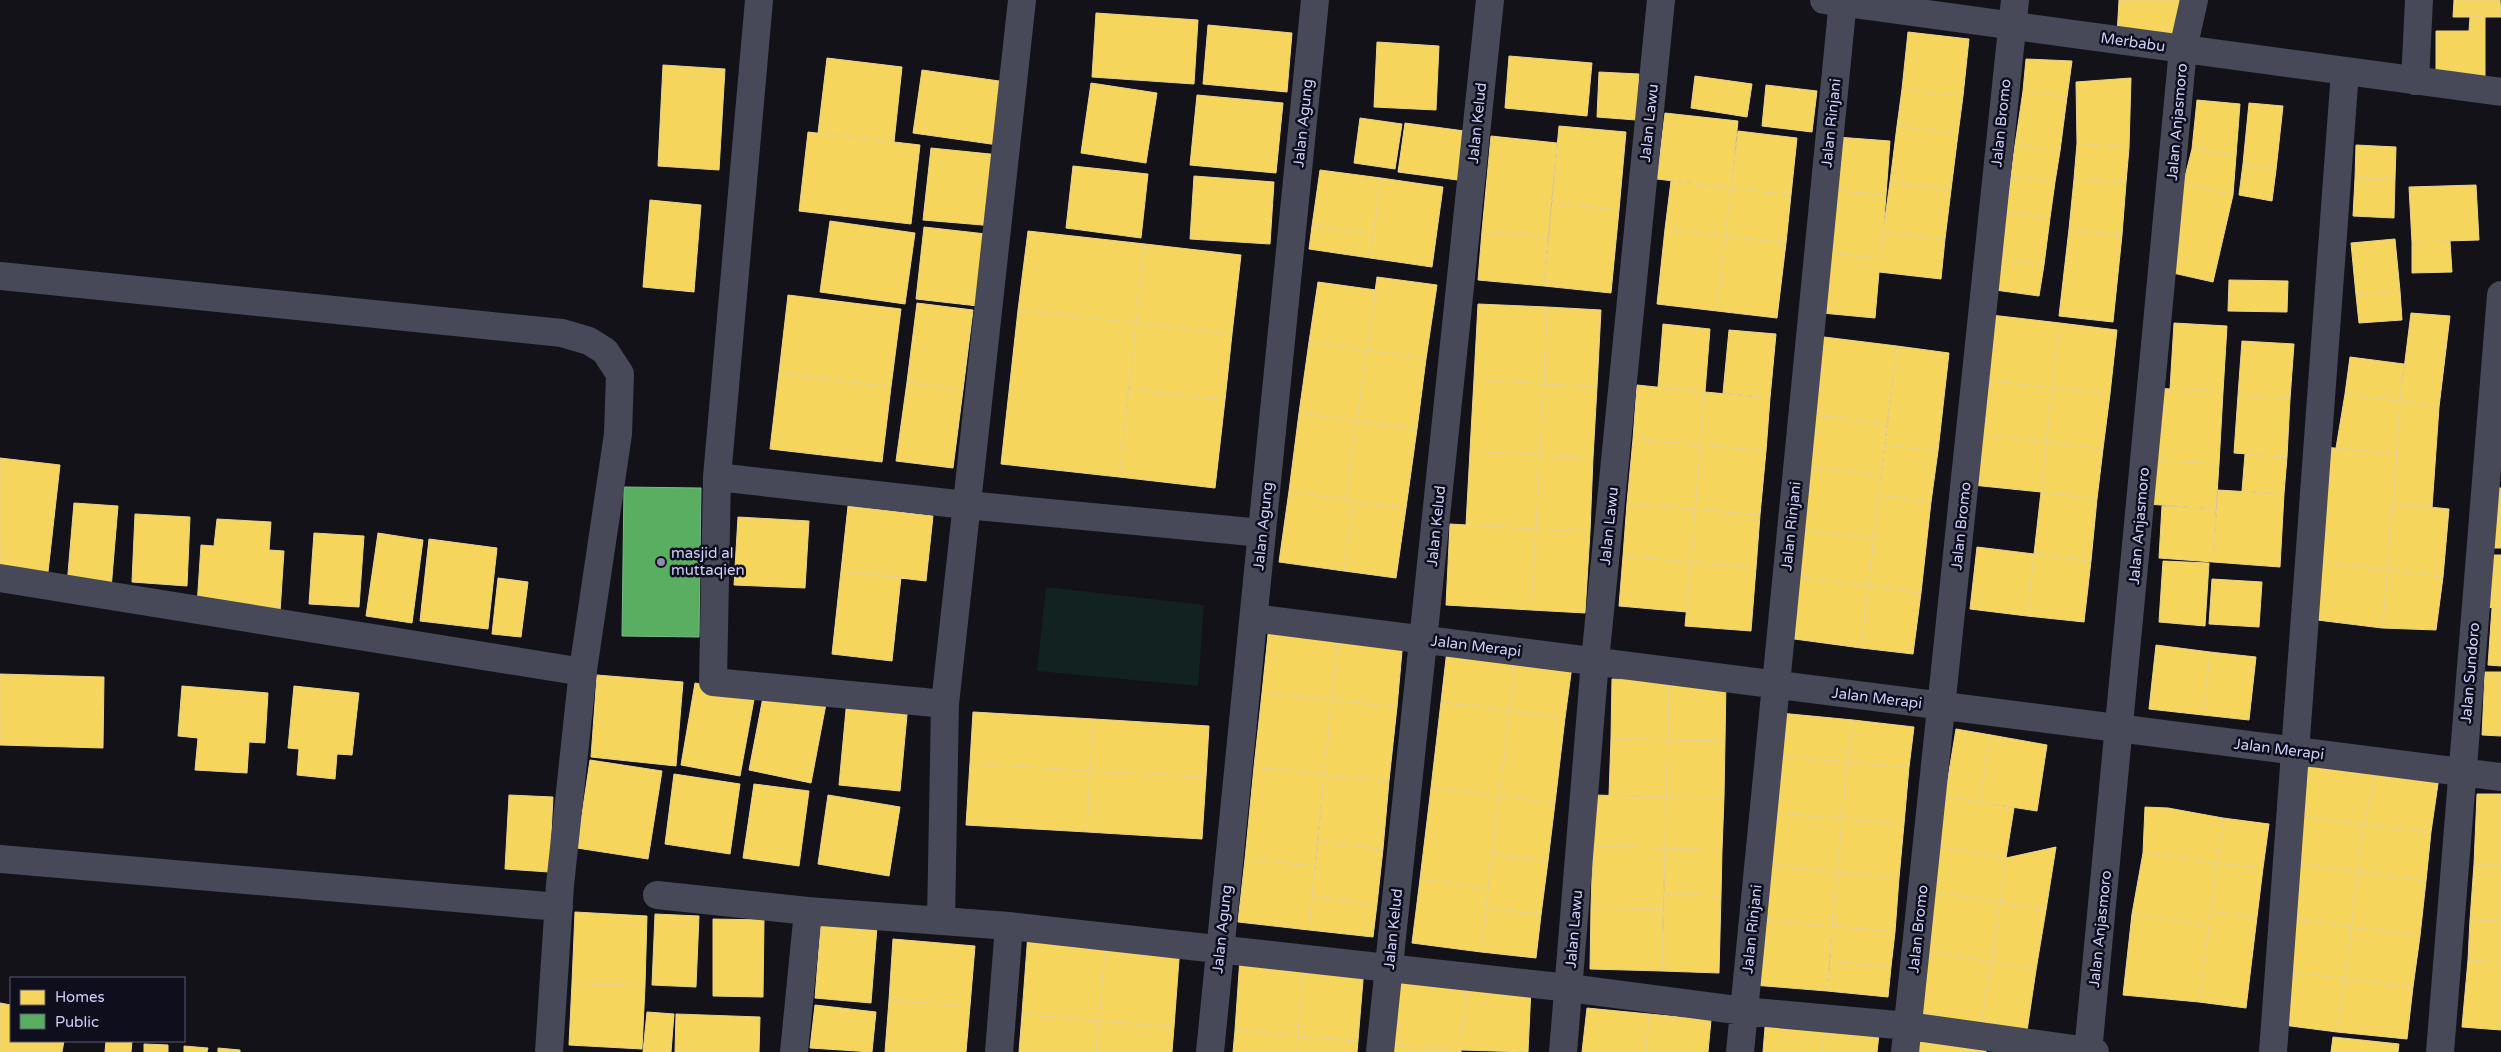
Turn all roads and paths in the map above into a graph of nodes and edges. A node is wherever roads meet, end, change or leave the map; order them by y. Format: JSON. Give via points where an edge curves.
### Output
{"nodes":[{"id":1,"x":759,"y":0,"type":"edge"},
{"id":2,"x":1022,"y":0,"type":"edge"},
{"id":3,"x":1315,"y":0,"type":"edge"},
{"id":4,"x":1490,"y":0,"type":"edge"},
{"id":5,"x":1661,"y":0,"type":"edge"},
{"id":6,"x":2194,"y":0,"type":"edge"},
{"id":7,"x":2419,"y":0,"type":"edge"},
{"id":8,"x":1837,"y":1,"type":"edge"},
{"id":9,"x":2013,"y":13,"type":"edge"},
{"id":10,"x":2183,"y":49,"type":"junction"},
{"id":11,"x":2346,"y":71,"type":"junction"},
{"id":12,"x":2415,"y":81,"type":"junction"},
{"id":13,"x":2501,"y":92,"type":"edge"},
{"id":14,"x":0,"y":276,"type":"edge"},
{"id":15,"x":2500,"y":312,"type":"edge"},
{"id":16,"x":717,"y":477,"type":"junction"},
{"id":17,"x":966,"y":505,"type":"junction"},
{"id":18,"x":1262,"y":533,"type":"junction"},
{"id":19,"x":2490,"y":551,"type":"edge"},
{"id":20,"x":0,"y":578,"type":"edge"},
{"id":21,"x":1254,"y":618,"type":"junction"},
{"id":22,"x":1425,"y":640,"type":"junction"},
{"id":23,"x":1595,"y":661,"type":"junction"},
{"id":24,"x":583,"y":672,"type":"junction"},
{"id":25,"x":1776,"y":684,"type":"junction"},
{"id":26,"x":946,"y":704,"type":"junction"},
{"id":27,"x":1942,"y":706,"type":"junction"},
{"id":28,"x":2119,"y":728,"type":"junction"},
{"id":29,"x":2295,"y":751,"type":"junction"},
{"id":30,"x":2462,"y":772,"type":"junction"},
{"id":31,"x":2501,"y":777,"type":"edge"},
{"id":32,"x":0,"y":859,"type":"edge"},
{"id":33,"x":657,"y":895,"type":"dead end"},
{"id":34,"x":559,"y":907,"type":"junction"},
{"id":35,"x":808,"y":910,"type":"junction"},
{"id":36,"x":941,"y":921,"type":"junction"},
{"id":37,"x":1009,"y":926,"type":"junction"},
{"id":38,"x":1220,"y":950,"type":"junction"},
{"id":39,"x":1388,"y":970,"type":"junction"},
{"id":40,"x":1569,"y":988,"type":"junction"},
{"id":41,"x":1744,"y":1011,"type":"junction"},
{"id":42,"x":1906,"y":1039,"type":"edge"},
{"id":43,"x":549,"y":1052,"type":"edge"},
{"id":44,"x":794,"y":1052,"type":"edge"},
{"id":45,"x":999,"y":1052,"type":"edge"},
{"id":46,"x":1210,"y":1052,"type":"edge"},
{"id":47,"x":1380,"y":1052,"type":"edge"},
{"id":48,"x":1563,"y":1052,"type":"edge"},
{"id":49,"x":1740,"y":1052,"type":"edge"},
{"id":50,"x":2090,"y":1052,"type":"edge"},
{"id":51,"x":2273,"y":1052,"type":"edge"},
{"id":52,"x":2440,"y":1052,"type":"edge"}],
"edges":[{"from":1,"to":16,"type":"street"},
{"from":2,"to":17,"type":"street"},
{"from":3,"to":18,"type":"street","name":"Jalan Agung"},
{"from":4,"to":22,"type":"street","name":"Jalan Kelud"},
{"from":5,"to":23,"type":"street","name":"Jalan Lawu"},
{"from":6,"to":10,"type":"street","name":"Jalan Anjasmoro"},
{"from":7,"to":12,"type":"street"},
{"from":8,"to":9,"type":"street","name":"Merbabu"},
{"from":8,"to":25,"type":"street","name":"Jalan Rinjani"},
{"from":9,"to":10,"type":"street","name":"Merbabu"},
{"from":9,"to":27,"type":"street","name":"Jalan Bromo"},
{"from":10,"to":11,"type":"street","name":"Merbabu"},
{"from":10,"to":28,"type":"street","name":"Jalan Anjasmoro"},
{"from":11,"to":12,"type":"street","name":"Merbabu"},
{"from":11,"to":29,"type":"street"},
{"from":12,"to":13,"type":"street","name":"Merbabu"},
{"from":14,"to":24,"type":"street","via":[[562,333],[589,341],[605,352],[620,374],[618,434]]},
{"from":15,"to":19,"type":"street","name":"Jalan Sundoro"},
{"from":16,"to":17,"type":"street"},
{"from":16,"to":26,"type":"street","via":[[713,682]]},
{"from":17,"to":18,"type":"street"},
{"from":17,"to":26,"type":"street"},
{"from":18,"to":21,"type":"street","name":"Jalan Agung"},
{"from":19,"to":30,"type":"street","name":"Jalan Sundoro"},
{"from":20,"to":24,"type":"street"},
{"from":21,"to":22,"type":"street","name":"Jalan Merapi"},
{"from":21,"to":38,"type":"street","name":"Jalan Agung"},
{"from":22,"to":23,"type":"street","name":"Jalan Merapi"},
{"from":22,"to":39,"type":"street","name":"Jalan Kelud"},
{"from":23,"to":25,"type":"street","name":"Jalan Merapi"},
{"from":23,"to":40,"type":"street","name":"Jalan Lawu"},
{"from":24,"to":34,"type":"street"},
{"from":25,"to":27,"type":"street","name":"Jalan Merapi"},
{"from":25,"to":41,"type":"street","name":"Jalan Rinjani"},
{"from":26,"to":36,"type":"street"},
{"from":27,"to":28,"type":"street","name":"Jalan Merapi"},
{"from":27,"to":42,"type":"street","name":"Jalan Bromo"},
{"from":28,"to":29,"type":"street","name":"Jalan Merapi"},
{"from":28,"to":50,"type":"street","name":"Jalan Anjasmoro"},
{"from":29,"to":30,"type":"street","name":"Jalan Merapi"},
{"from":29,"to":51,"type":"street"},
{"from":30,"to":31,"type":"street","name":"Jalan Merapi"},
{"from":30,"to":52,"type":"street","name":"Jalan Sundoro"},
{"from":32,"to":34,"type":"street"},
{"from":33,"to":35,"type":"street"},
{"from":34,"to":43,"type":"street"},
{"from":35,"to":36,"type":"street"},
{"from":35,"to":44,"type":"street"},
{"from":36,"to":37,"type":"street"},
{"from":37,"to":38,"type":"street"},
{"from":37,"to":45,"type":"street"},
{"from":38,"to":39,"type":"street"},
{"from":38,"to":46,"type":"street","name":"Jalan Agung"},
{"from":39,"to":40,"type":"street"},
{"from":39,"to":47,"type":"street","name":"Jalan Kelud"},
{"from":40,"to":41,"type":"street"},
{"from":40,"to":48,"type":"street","name":"Jalan Lawu"},
{"from":41,"to":42,"type":"street"},
{"from":41,"to":49,"type":"street","name":"Jalan Rinjani"},
{"from":42,"to":50,"type":"street"}]}
